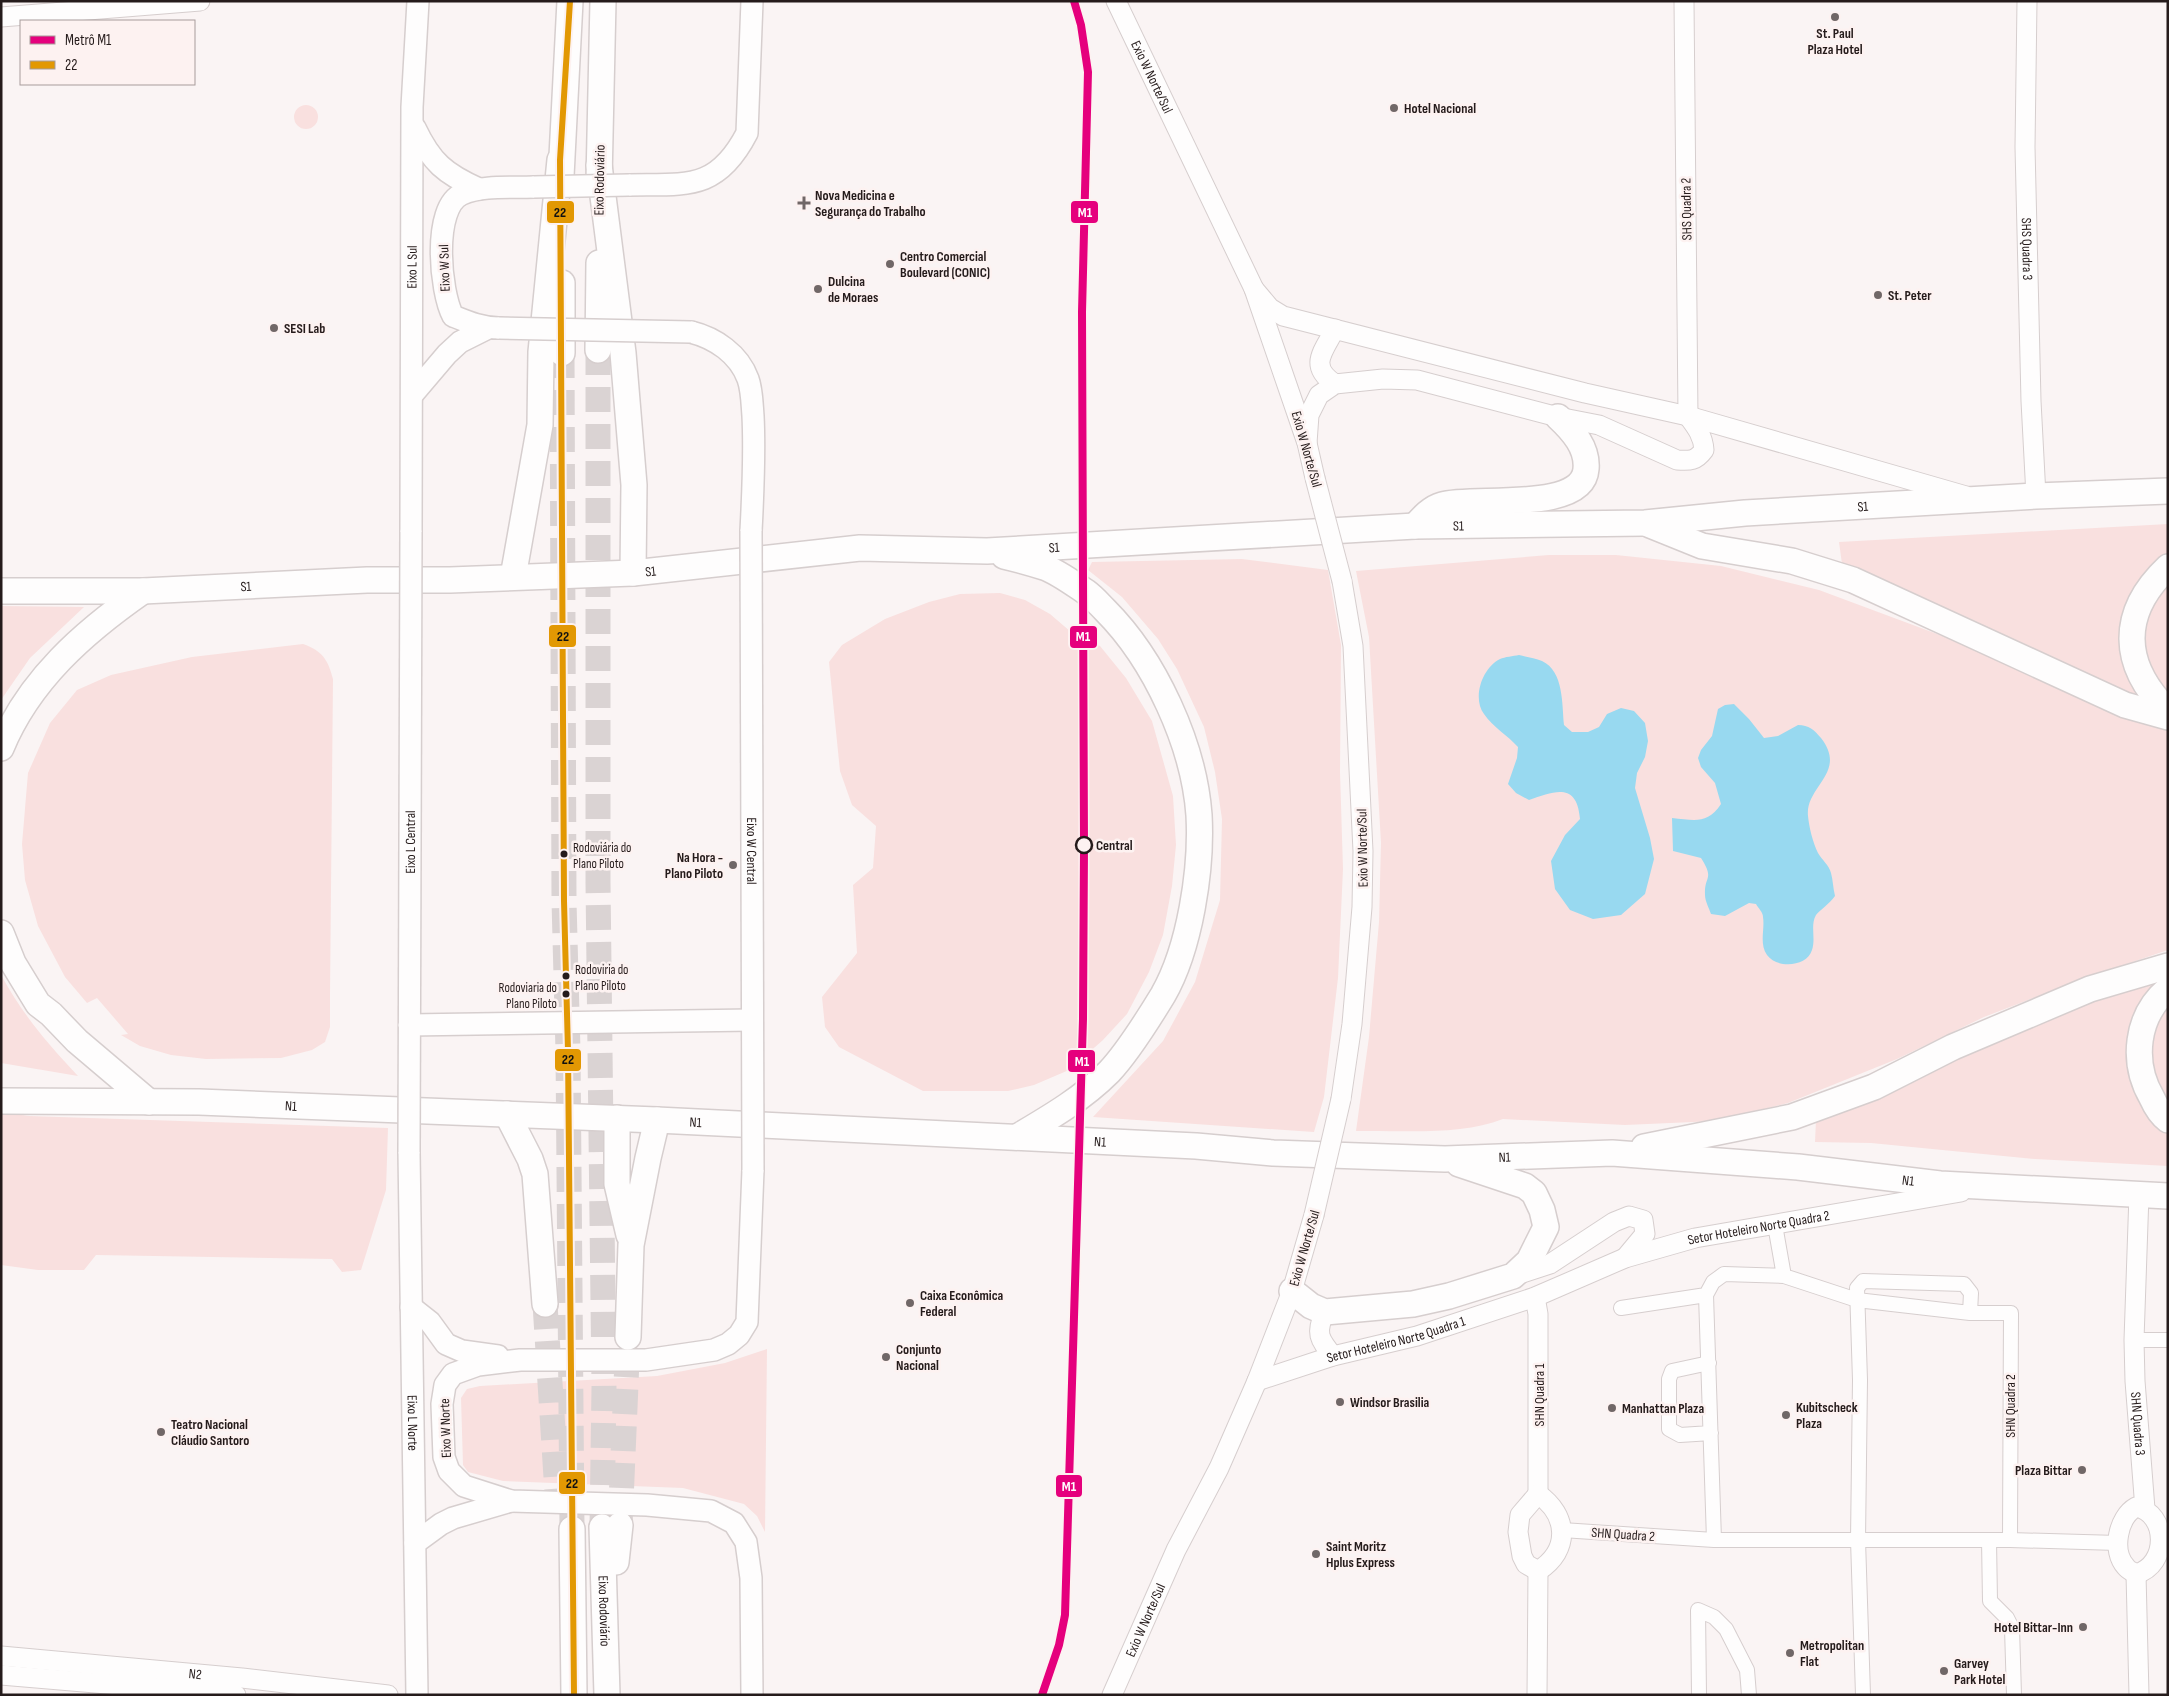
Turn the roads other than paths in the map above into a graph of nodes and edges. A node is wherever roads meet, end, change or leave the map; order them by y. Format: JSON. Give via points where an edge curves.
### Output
{"nodes":[{"id":1,"x":200,"y":1,"type":"edge"},
{"id":2,"x":418,"y":1,"type":"edge"},
{"id":3,"x":752,"y":1,"type":"edge"},
{"id":4,"x":1116,"y":1,"type":"edge"},
{"id":5,"x":1684,"y":1,"type":"edge"},
{"id":6,"x":2027,"y":1,"type":"edge"},
{"id":7,"x":603,"y":5,"type":"edge"},
{"id":8,"x":570,"y":6,"type":"edge"},
{"id":9,"x":1,"y":18,"type":"edge"},
{"id":10,"x":412,"y":123,"type":"junction"},
{"id":11,"x":560,"y":160,"type":"junction"},
{"id":12,"x":598,"y":165,"type":"junction"},
{"id":13,"x":478,"y":189,"type":"junction"},
{"id":14,"x":1254,"y":288,"type":"junction"},
{"id":15,"x":493,"y":328,"type":"junction"},
{"id":16,"x":1335,"y":329,"type":"junction"},
{"id":17,"x":598,"y":350,"type":"tunnel mouth"},
{"id":18,"x":562,"y":353,"type":"tunnel mouth"},
{"id":19,"x":1335,"y":384,"type":"junction"},
{"id":20,"x":413,"y":394,"type":"junction"},
{"id":21,"x":1688,"y":416,"type":"junction"},
{"id":22,"x":1558,"y":417,"type":"junction"},
{"id":23,"x":1307,"y":443,"type":"junction"},
{"id":24,"x":2168,"y":492,"type":"edge"},
{"id":25,"x":2036,"y":496,"type":"junction"},
{"id":26,"x":1982,"y":500,"type":"junction"},
{"id":27,"x":1645,"y":523,"type":"junction"},
{"id":28,"x":1415,"y":526,"type":"junction"},
{"id":29,"x":751,"y":531,"type":"joint"},
{"id":30,"x":411,"y":532,"type":"joint"},
{"id":31,"x":987,"y":551,"type":"junction"},
{"id":32,"x":2168,"y":568,"type":"edge"},
{"id":33,"x":633,"y":573,"type":"junction"},
{"id":34,"x":513,"y":577,"type":"junction"},
{"id":35,"x":1,"y":591,"type":"edge"},
{"id":36,"x":142,"y":591,"type":"junction"},
{"id":37,"x":2168,"y":711,"type":"edge"},
{"id":38,"x":2168,"y":717,"type":"edge"},
{"id":39,"x":1,"y":748,"type":"edge"},
{"id":40,"x":1,"y":933,"type":"edge"},
{"id":41,"x":2168,"y":966,"type":"edge"},
{"id":42,"x":2168,"y":989,"type":"edge"},
{"id":43,"x":752,"y":1020,"type":"junction"},
{"id":44,"x":409,"y":1025,"type":"junction"},
{"id":45,"x":1,"y":1101,"type":"edge"},
{"id":46,"x":149,"y":1102,"type":"junction"},
{"id":47,"x":507,"y":1114,"type":"junction"},
{"id":48,"x":618,"y":1118,"type":"junction"},
{"id":49,"x":657,"y":1120,"type":"junction"},
{"id":50,"x":2168,"y":1120,"type":"edge"},
{"id":51,"x":1016,"y":1137,"type":"junction"},
{"id":52,"x":409,"y":1152,"type":"joint"},
{"id":53,"x":1612,"y":1153,"type":"junction"},
{"id":54,"x":1445,"y":1159,"type":"junction"},
{"id":55,"x":753,"y":1170,"type":"joint"},
{"id":56,"x":1990,"y":1187,"type":"junction"},
{"id":57,"x":2139,"y":1194,"type":"junction"},
{"id":58,"x":2168,"y":1196,"type":"edge"},
{"id":59,"x":1775,"y":1225,"type":"junction"},
{"id":60,"x":631,"y":1245,"type":"junction"},
{"id":61,"x":1625,"y":1258,"type":"junction"},
{"id":62,"x":1513,"y":1276,"type":"junction"},
{"id":63,"x":1784,"y":1276,"type":"junction"},
{"id":64,"x":1292,"y":1291,"type":"junction"},
{"id":65,"x":1706,"y":1295,"type":"junction"},
{"id":66,"x":1535,"y":1297,"type":"junction"},
{"id":67,"x":1857,"y":1300,"type":"junction"},
{"id":68,"x":545,"y":1304,"type":"tunnel mouth"},
{"id":69,"x":412,"y":1307,"type":"junction"},
{"id":70,"x":1621,"y":1308,"type":"dead end"},
{"id":71,"x":1325,"y":1312,"type":"junction"},
{"id":72,"x":1970,"y":1313,"type":"junction"},
{"id":73,"x":628,"y":1337,"type":"tunnel mouth"},
{"id":74,"x":2134,"y":1340,"type":"junction"},
{"id":75,"x":2168,"y":1340,"type":"edge"},
{"id":76,"x":1333,"y":1356,"type":"junction"},
{"id":77,"x":520,"y":1360,"type":"junction"},
{"id":78,"x":1709,"y":1363,"type":"junction"},
{"id":79,"x":1257,"y":1381,"type":"junction"},
{"id":80,"x":1711,"y":1433,"type":"junction"},
{"id":81,"x":1538,"y":1494,"type":"junction"},
{"id":82,"x":511,"y":1501,"type":"junction"},
{"id":83,"x":2145,"y":1509,"type":"junction"},
{"id":84,"x":611,"y":1526,"type":"tunnel mouth"},
{"id":85,"x":565,"y":1528,"type":"tunnel mouth"},
{"id":86,"x":1562,"y":1530,"type":"junction"},
{"id":87,"x":1714,"y":1540,"type":"junction"},
{"id":88,"x":1858,"y":1540,"type":"junction"},
{"id":89,"x":1989,"y":1540,"type":"junction"},
{"id":90,"x":2010,"y":1540,"type":"junction"},
{"id":91,"x":2118,"y":1543,"type":"junction"},
{"id":92,"x":414,"y":1544,"type":"junction"},
{"id":93,"x":1538,"y":1571,"type":"junction"},
{"id":94,"x":2136,"y":1574,"type":"junction"},
{"id":95,"x":1,"y":1656,"type":"edge"},
{"id":96,"x":1,"y":1667,"type":"edge"},
{"id":97,"x":1,"y":1675,"type":"edge"},
{"id":98,"x":50,"y":1679,"type":"junction"},
{"id":99,"x":239,"y":1686,"type":"edge"},
{"id":100,"x":573,"y":1687,"type":"edge"},
{"id":101,"x":607,"y":1687,"type":"edge"},
{"id":102,"x":752,"y":1691,"type":"edge"},
{"id":103,"x":388,"y":1695,"type":"edge"},
{"id":104,"x":417,"y":1695,"type":"edge"},
{"id":105,"x":1112,"y":1695,"type":"edge"},
{"id":106,"x":1537,"y":1695,"type":"edge"},
{"id":107,"x":1699,"y":1695,"type":"edge"},
{"id":108,"x":1749,"y":1695,"type":"edge"},
{"id":109,"x":1863,"y":1695,"type":"edge"},
{"id":110,"x":2014,"y":1695,"type":"edge"},
{"id":111,"x":2139,"y":1695,"type":"edge"}],
"edges":[{"from":1,"to":9,"type":"main road"},
{"from":2,"to":10,"type":"main road","name":"Eixo L Sul"},
{"from":3,"to":13,"type":"main road","name":"Eixo W Sul","bridge":true,"via":[[747,133],[738,151],[711,177],[684,184]]},
{"from":4,"to":14,"type":"main road","name":"Exio W Norte/Sul"},
{"from":5,"to":21,"type":"main road","name":"SHS Quadra 2"},
{"from":6,"to":25,"type":"main road","name":"SHS Quadra 3","via":[[2025,147]]},
{"from":7,"to":12,"type":"highway","name":"Eixo Rodoviário"},
{"from":8,"to":11,"type":"highway"},
{"from":10,"to":13,"type":"main road","via":[[425,150],[443,169]]},
{"from":10,"to":20,"type":"main road","name":"Eixo L Sul"},
{"from":11,"to":18,"type":"highway"},
{"from":11,"to":34,"type":"highway","via":[[541,352],[540,425]]},
{"from":12,"to":17,"type":"highway","name":"Eixo Rodoviário"},
{"from":12,"to":33,"type":"highway","via":[[623,353],[634,485]]},
{"from":13,"to":15,"type":"main road","name":"Eixo W Sul","via":[[460,195],[452,202],[442,224],[443,284],[452,316]]},
{"from":14,"to":16,"type":"main road","via":[[1270,308],[1283,316]]},
{"from":14,"to":23,"type":"main road","name":"Exio W Norte/Sul"},
{"from":15,"to":20,"type":"main road","via":[[460,342]]},
{"from":15,"to":29,"type":"main road","name":"Eixo W Sul","bridge":true,"via":[[691,332],[708,336],[725,349],[738,360],[748,379],[752,400]]},
{"from":16,"to":19,"type":"main road","via":[[1319,361],[1324,377]]},
{"from":16,"to":21,"type":"main road"},
{"from":19,"to":22,"type":"main road","via":[[1383,379],[1417,380]]},
{"from":19,"to":23,"type":"main road","via":[[1319,395],[1309,416]]},
{"from":20,"to":30,"type":"main road","name":"Eixo L Sul"},
{"from":21,"to":22,"type":"main road","via":[[1700,432],[1704,445],[1699,457],[1690,461],[1677,460],[1599,425]]},
{"from":21,"to":26,"type":"main road"},
{"from":22,"to":28,"type":"highway","via":[[1571,429],[1587,459],[1586,473],[1571,492],[1549,499],[1457,502],[1440,506]]},
{"from":23,"to":64,"type":"main road","name":"Exio W Norte/Sul","bridge":true,"via":[[1342,581],[1353,646],[1364,851],[1361,926],[1342,1099]]},
{"from":24,"to":25,"type":"highway","name":"S1"},
{"from":25,"to":26,"type":"highway","name":"S1"},
{"from":26,"to":27,"type":"highway","name":"S1"},
{"from":27,"to":28,"type":"highway","name":"S1"},
{"from":27,"to":38,"type":"highway","via":[[1702,546],[1792,561],[1853,580],[2125,705]]},
{"from":28,"to":31,"type":"highway","name":"S1"},
{"from":29,"to":43,"type":"main road","name":"Eixo W Central","bridge":true},
{"from":30,"to":44,"type":"main road","name":"Eixo L Central","bridge":true},
{"from":31,"to":33,"type":"highway","name":"S1","via":[[860,548]]},
{"from":31,"to":51,"type":"highway","via":[[1046,568],[1087,593],[1125,630],[1153,671],[1168,704],[1188,757],[1199,816],[1197,871],[1190,917],[1175,970],[1163,995],[1122,1057],[1108,1072],[1063,1109]]},
{"from":32,"to":37,"type":"highway","via":[[2152,582],[2132,623],[2134,658],[2152,696]]},
{"from":33,"to":34,"type":"highway","name":"S1"},
{"from":34,"to":36,"type":"highway","name":"S1","via":[[367,580]]},
{"from":35,"to":36,"type":"highway","name":"S1"},
{"from":36,"to":39,"type":"highway","via":[[110,614],[52,666],[12,723]]},
{"from":40,"to":46,"type":"highway","via":[[38,1004]]},
{"from":41,"to":53,"type":"highway","via":[[2090,989],[1953,1047],[1874,1087],[1792,1117]]},
{"from":42,"to":50,"type":"highway","via":[[2152,1004],[2144,1021],[2137,1052],[2146,1089]]},
{"from":43,"to":44,"type":"main road","bridge":true},
{"from":43,"to":55,"type":"main road","name":"Eixo W Central","bridge":true},
{"from":44,"to":52,"type":"main road","name":"Eixo L Central","bridge":true},
{"from":45,"to":46,"type":"highway","name":"N1"},
{"from":46,"to":47,"type":"highway","name":"N1"},
{"from":47,"to":48,"type":"highway","name":"N1"},
{"from":47,"to":68,"type":"highway","via":[[534,1174]]},
{"from":48,"to":49,"type":"highway","name":"N1"},
{"from":48,"to":60,"type":"highway","via":[[617,1184]]},
{"from":49,"to":51,"type":"highway","name":"N1"},
{"from":49,"to":60,"type":"highway"},
{"from":51,"to":54,"type":"highway","name":"N1","via":[[1273,1153]]},
{"from":52,"to":69,"type":"main road","name":"Eixo L Norte"},
{"from":53,"to":54,"type":"highway","name":"N1"},
{"from":53,"to":56,"type":"highway","name":"N1","via":[[1798,1167]]},
{"from":54,"to":62,"type":"highway","via":[[1525,1186],[1534,1193],[1546,1227],[1529,1261]]},
{"from":55,"to":77,"type":"main road","name":"Eixo W Norte","via":[[746,1322],[739,1335],[728,1344],[714,1350],[646,1360]]},
{"from":56,"to":57,"type":"highway","name":"N1"},
{"from":56,"to":59,"type":"main road","name":"Setor Hoteleiro Norte Quadra 2"},
{"from":57,"to":58,"type":"highway","name":"N1"},
{"from":57,"to":74,"type":"main road","name":"SHN Quadra 3"},
{"from":59,"to":61,"type":"main road","name":"Setor Hoteleiro Norte Quadra 2","via":[[1695,1238]]},
{"from":59,"to":63,"type":"street"},
{"from":60,"to":73,"type":"highway"},
{"from":61,"to":62,"type":"main road","via":[[1645,1234],[1643,1220],[1629,1216],[1614,1222],[1550,1264]]},
{"from":61,"to":66,"type":"main road","name":"Setor Hoteleiro Norte Quadra 2"},
{"from":62,"to":71,"type":"highway","via":[[1413,1304]]},
{"from":63,"to":65,"type":"street","name":"SHN Quadra 2","via":[[1724,1274],[1713,1282]]},
{"from":63,"to":67,"type":"street","name":"SHN Quadra 2"},
{"from":64,"to":71,"type":"highway"},
{"from":64,"to":79,"type":"main road","name":"Exio W Norte/Sul"},
{"from":65,"to":70,"type":"street"},
{"from":65,"to":78,"type":"street"},
{"from":66,"to":76,"type":"main road","name":"Setor Hoteleiro Norte Quadra 1","via":[[1417,1336]]},
{"from":66,"to":81,"type":"main road","name":"SHN Quadra 1","via":[[1538,1314]]},
{"from":67,"to":72,"type":"street","name":"SHN Quadra 2"},
{"from":67,"to":72,"type":"street","via":[[1857,1288],[1863,1281],[1964,1284],[1971,1293]]},
{"from":67,"to":88,"type":"street","via":[[1860,1380]]},
{"from":69,"to":77,"type":"main road","via":[[430,1322],[446,1344],[462,1351]]},
{"from":69,"to":92,"type":"main road","name":"Eixo L Norte"},
{"from":71,"to":76,"type":"main road","via":[[1318,1332]]},
{"from":72,"to":90,"type":"street","name":"SHN Quadra 2","via":[[2011,1313]]},
{"from":74,"to":75,"type":"street"},
{"from":74,"to":83,"type":"main road","name":"SHN Quadra 3"},
{"from":76,"to":79,"type":"main road","name":"Setor Hoteleiro Norte Quadra 1"},
{"from":77,"to":82,"type":"main road","name":"Eixo W Norte","via":[[478,1365],[453,1374],[445,1385],[442,1404],[444,1457],[449,1471],[464,1486]]},
{"from":78,"to":80,"type":"street"},
{"from":78,"to":80,"type":"street","via":[[1672,1371],[1668,1379],[1668,1429],[1680,1435]]},
{"from":79,"to":105,"type":"main road","name":"Exio W Norte/Sul","via":[[1219,1468],[1176,1550]]},
{"from":80,"to":87,"type":"street"},
{"from":81,"to":86,"type":"main road","via":[[1557,1512]]},
{"from":81,"to":93,"type":"main road","via":[[1520,1515],[1518,1532],[1526,1564]]},
{"from":82,"to":92,"type":"main road","via":[[453,1518]]},
{"from":82,"to":102,"type":"main road","name":"Eixo W Norte","via":[[647,1505],[711,1511],[734,1523],[746,1542],[751,1578]]},
{"from":83,"to":91,"type":"main road","via":[[2136,1507],[2129,1511],[2122,1520]]},
{"from":83,"to":94,"type":"main road","via":[[2159,1528],[2160,1550],[2154,1564]]},
{"from":84,"to":101,"type":"highway","name":"Eixo Rodoviário","via":[[617,1560],[606,1616]]},
{"from":85,"to":100,"type":"highway","via":[[561,1565],[573,1639]]},
{"from":86,"to":87,"type":"street","name":"SHN Quadra 2"},
{"from":86,"to":93,"type":"main road","via":[[1558,1550],[1550,1564]]},
{"from":87,"to":88,"type":"street","name":"SHN Quadra 2"},
{"from":88,"to":89,"type":"street","name":"SHN Quadra 2"},
{"from":88,"to":109,"type":"street"},
{"from":89,"to":90,"type":"street","name":"SHN Quadra 2"},
{"from":89,"to":110,"type":"street","via":[[1990,1601],[2012,1628]]},
{"from":90,"to":91,"type":"street","name":"SHN Quadra 2"},
{"from":91,"to":94,"type":"main road","via":[[2126,1568]]},
{"from":92,"to":104,"type":"main road","name":"Eixo L Norte"},
{"from":93,"to":106,"type":"main road"},
{"from":94,"to":111,"type":"main road"},
{"from":95,"to":99,"type":"main road","name":"N2"},
{"from":96,"to":98,"type":"main road","via":[[36,1671]]},
{"from":97,"to":98,"type":"main road"},
{"from":98,"to":99,"type":"main road","via":[[119,1684],[132,1680],[227,1686],[235,1683]]},
{"from":99,"to":103,"type":"main road","name":"N2"},
{"from":107,"to":108,"type":"street","via":[[1698,1610],[1714,1617],[1726,1629],[1747,1670]]}]}
